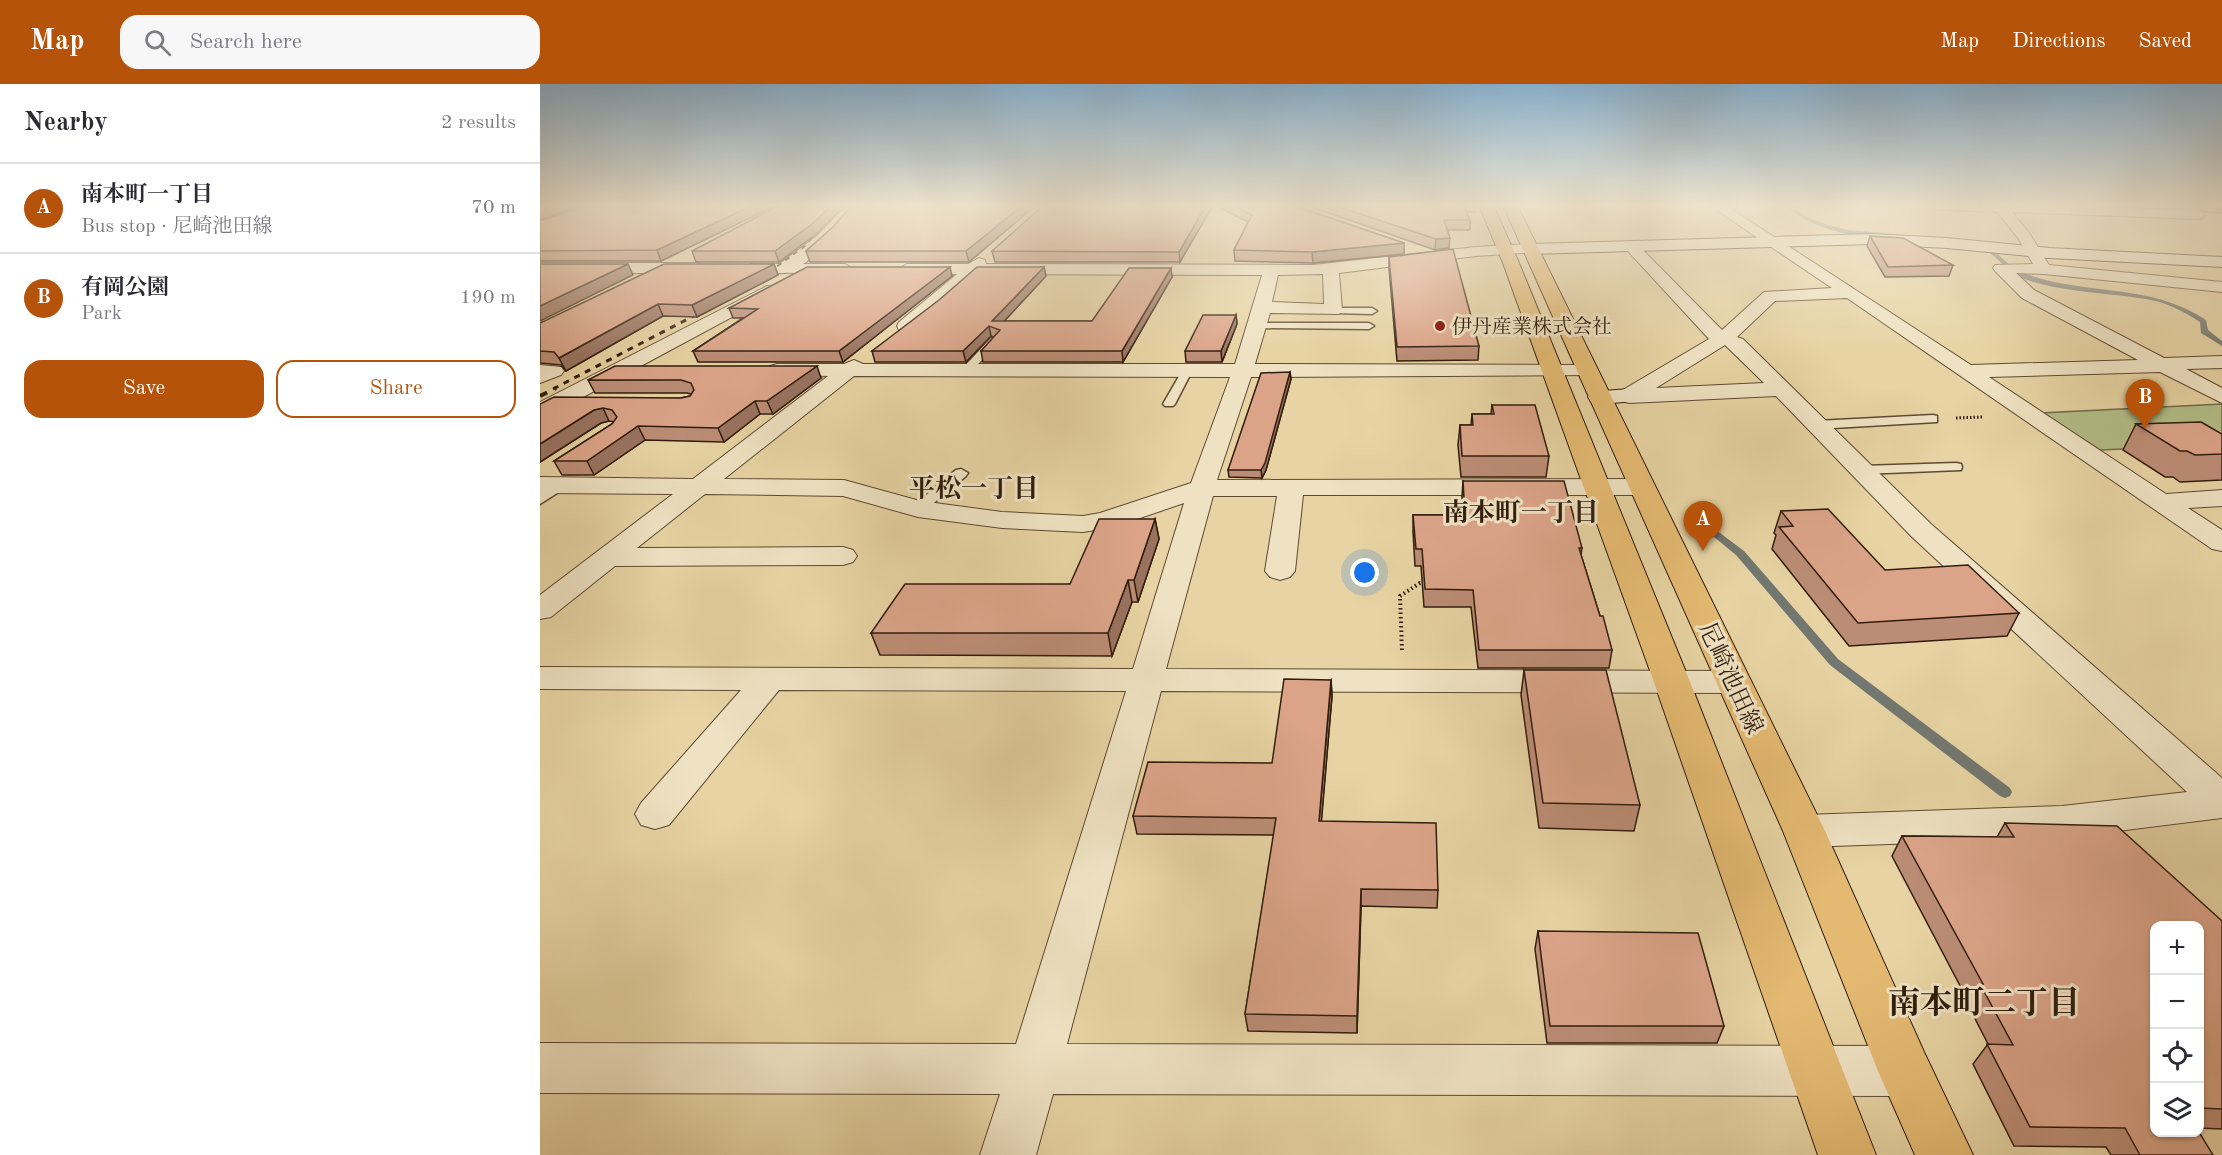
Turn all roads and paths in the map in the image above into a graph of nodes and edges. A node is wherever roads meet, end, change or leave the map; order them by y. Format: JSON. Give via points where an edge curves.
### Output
{"nodes":[{"id":1,"x":693,"y":255,"type":"edge"},
{"id":2,"x":803,"y":255,"type":"edge"},
{"id":3,"x":1429,"y":255,"type":"edge"},
{"id":4,"x":1456,"y":255,"type":"edge"},
{"id":5,"x":1520,"y":255,"type":"edge"},
{"id":6,"x":1522,"y":255,"type":"edge"},
{"id":7,"x":1639,"y":255,"type":"edge"},
{"id":8,"x":1793,"y":255,"type":"edge"},
{"id":9,"x":2034,"y":255,"type":"edge"},
{"id":10,"x":2100,"y":255,"type":"edge"},
{"id":11,"x":1435,"y":257,"type":"junction"},
{"id":12,"x":980,"y":262,"type":"junction"},
{"id":13,"x":2222,"y":262,"type":"edge"},
{"id":14,"x":540,"y":268,"type":"edge"},
{"id":15,"x":664,"y":268,"type":"junction"},
{"id":16,"x":809,"y":268,"type":"junction"},
{"id":17,"x":784,"y":269,"type":"junction"},
{"id":18,"x":855,"y":269,"type":"edge"},
{"id":19,"x":890,"y":269,"type":"edge"},
{"id":20,"x":2044,"y":269,"type":"junction"},
{"id":21,"x":1331,"y":270,"type":"junction"},
{"id":22,"x":1271,"y":271,"type":"junction"},
{"id":23,"x":633,"y":284,"type":"edge"},
{"id":24,"x":2222,"y":287,"type":"edge"},
{"id":25,"x":1850,"y":293,"type":"junction"},
{"id":26,"x":1333,"y":310,"type":"junction"},
{"id":27,"x":1372,"y":311,"type":"dead end"},
{"id":28,"x":1260,"y":316,"type":"junction"},
{"id":29,"x":1368,"y":326,"type":"dead end"},
{"id":30,"x":1722,"y":337,"type":"junction"},
{"id":31,"x":995,"y":339,"type":"edge"},
{"id":32,"x":2222,"y":362,"type":"edge"},
{"id":33,"x":2161,"y":365,"type":"junction"},
{"id":34,"x":617,"y":370,"type":"junction"},
{"id":35,"x":663,"y":370,"type":"edge"},
{"id":36,"x":756,"y":370,"type":"edge"},
{"id":37,"x":848,"y":370,"type":"junction"},
{"id":38,"x":540,"y":371,"type":"edge"},
{"id":39,"x":966,"y":371,"type":"junction"},
{"id":40,"x":1187,"y":371,"type":"junction"},
{"id":41,"x":1244,"y":371,"type":"junction"},
{"id":42,"x":1552,"y":371,"type":"junction"},
{"id":43,"x":1967,"y":371,"type":"junction"},
{"id":44,"x":540,"y":378,"type":"edge"},
{"id":45,"x":1605,"y":388,"type":"junction"},
{"id":46,"x":1781,"y":389,"type":"junction"},
{"id":47,"x":2222,"y":396,"type":"edge"},
{"id":48,"x":604,"y":402,"type":"edge"},
{"id":49,"x":1169,"y":404,"type":"dead end"},
{"id":50,"x":549,"y":406,"type":"edge"},
{"id":51,"x":1933,"y":419,"type":"dead end"},
{"id":52,"x":1816,"y":424,"type":"junction"},
{"id":53,"x":1956,"y":467,"type":"dead end"},
{"id":54,"x":1862,"y":470,"type":"junction"},
{"id":55,"x":962,"y":473,"type":"dead end"},
{"id":56,"x":548,"y":482,"type":"edge"},
{"id":57,"x":700,"y":486,"type":"junction"},
{"id":58,"x":1596,"y":486,"type":"junction"},
{"id":59,"x":1641,"y":487,"type":"junction"},
{"id":60,"x":1202,"y":488,"type":"junction"},
{"id":61,"x":1291,"y":488,"type":"junction"},
{"id":62,"x":2222,"y":498,"type":"edge"},
{"id":63,"x":2162,"y":502,"type":"junction"},
{"id":64,"x":918,"y":509,"type":"junction"},
{"id":65,"x":2222,"y":543,"type":"edge"},
{"id":66,"x":843,"y":556,"type":"dead end"},
{"id":67,"x":609,"y":557,"type":"junction"},
{"id":68,"x":1280,"y":571,"type":"dead end"},
{"id":69,"x":1430,"y":584,"type":"edge"},
{"id":70,"x":540,"y":610,"type":"edge"},
{"id":71,"x":540,"y":678,"type":"edge"},
{"id":72,"x":769,"y":679,"type":"junction"},
{"id":73,"x":1146,"y":680,"type":"junction"},
{"id":74,"x":1403,"y":681,"type":"junction"},
{"id":75,"x":1672,"y":682,"type":"junction"},
{"id":76,"x":1732,"y":682,"type":"junction"},
{"id":77,"x":2222,"y":802,"type":"edge"},
{"id":78,"x":656,"y":814,"type":"dead end"},
{"id":79,"x":1804,"y":831,"type":"junction"},
{"id":80,"x":540,"y":1068,"type":"edge"},
{"id":81,"x":1034,"y":1070,"type":"junction"},
{"id":82,"x":1905,"y":1071,"type":"junction"},
{"id":83,"x":1816,"y":1072,"type":"junction"},
{"id":84,"x":1008,"y":1155,"type":"edge"},
{"id":85,"x":1847,"y":1155,"type":"edge"},
{"id":86,"x":1944,"y":1155,"type":"edge"}],
"edges":[{"from":1,"to":15,"type":"street"},
{"from":2,"to":17,"type":"street"},
{"from":3,"to":11,"type":"street"},
{"from":4,"to":11,"type":"street"},
{"from":5,"to":42,"type":"main road","name":"尼崎池田線"},
{"from":6,"to":45,"type":"main road","name":"尼崎池田線"},
{"from":7,"to":30,"type":"street","via":[[1712,333]]},
{"from":8,"to":25,"type":"street"},
{"from":9,"to":20,"type":"street"},
{"from":10,"to":13,"type":"street"},
{"from":11,"to":21,"type":"street"},
{"from":12,"to":19,"type":"street"},
{"from":12,"to":22,"type":"street"},
{"from":12,"to":37,"type":"street","via":[[934,304]]},
{"from":14,"to":15,"type":"street"},
{"from":15,"to":17,"type":"street"},
{"from":15,"to":23,"type":"street"},
{"from":16,"to":17,"type":"street"},
{"from":16,"to":18,"type":"street"},
{"from":16,"to":34,"type":"street"},
{"from":20,"to":24,"type":"street"},
{"from":20,"to":33,"type":"street","via":[[2001,268],[2028,294]]},
{"from":21,"to":22,"type":"street"},
{"from":21,"to":26,"type":"street"},
{"from":22,"to":28,"type":"street"},
{"from":25,"to":30,"type":"street","via":[[1770,296]]},
{"from":25,"to":43,"type":"street"},
{"from":26,"to":27,"type":"lane"},
{"from":26,"to":28,"type":"street"},
{"from":28,"to":29,"type":"lane"},
{"from":28,"to":41,"type":"street"},
{"from":30,"to":45,"type":"street"},
{"from":30,"to":46,"type":"street","via":[[1736,343]]},
{"from":31,"to":39,"type":"lane"},
{"from":32,"to":33,"type":"street"},
{"from":33,"to":43,"type":"street"},
{"from":33,"to":47,"type":"street"},
{"from":34,"to":35,"type":"street"},
{"from":34,"to":50,"type":"street"},
{"from":36,"to":37,"type":"street"},
{"from":37,"to":39,"type":"street"},
{"from":37,"to":57,"type":"street"},
{"from":38,"to":44,"type":"street","via":[[554,371]]},
{"from":39,"to":40,"type":"street"},
{"from":40,"to":41,"type":"street"},
{"from":40,"to":49,"type":"lane"},
{"from":41,"to":42,"type":"street"},
{"from":41,"to":60,"type":"street"},
{"from":42,"to":45,"type":"street"},
{"from":42,"to":58,"type":"main road","name":"尼崎池田線"},
{"from":43,"to":63,"type":"street"},
{"from":45,"to":46,"type":"street"},
{"from":45,"to":59,"type":"main road","name":"尼崎池田線"},
{"from":46,"to":52,"type":"street"},
{"from":48,"to":50,"type":"street"},
{"from":51,"to":52,"type":"lane"},
{"from":52,"to":54,"type":"street"},
{"from":53,"to":54,"type":"lane"},
{"from":54,"to":77,"type":"street","via":[[1921,530]]},
{"from":55,"to":64,"type":"lane"},
{"from":56,"to":57,"type":"street"},
{"from":57,"to":64,"type":"street","via":[[844,488]]},
{"from":57,"to":67,"type":"street"},
{"from":58,"to":59,"type":"street"},
{"from":58,"to":61,"type":"street"},
{"from":58,"to":75,"type":"main road","name":"尼崎池田線"},
{"from":59,"to":76,"type":"main road","name":"尼崎池田線"},
{"from":60,"to":61,"type":"street"},
{"from":60,"to":64,"type":"street","via":[[1104,521],[1083,524],[1002,520]]},
{"from":60,"to":73,"type":"street"},
{"from":61,"to":68,"type":"street"},
{"from":62,"to":63,"type":"street"},
{"from":63,"to":65,"type":"street"},
{"from":66,"to":67,"type":"street"},
{"from":67,"to":70,"type":"street"},
{"from":69,"to":74,"type":"path","via":[[1420,584],[1400,596]]},
{"from":71,"to":72,"type":"street"},
{"from":72,"to":73,"type":"street"},
{"from":72,"to":78,"type":"street"},
{"from":73,"to":74,"type":"street"},
{"from":73,"to":81,"type":"street"},
{"from":74,"to":75,"type":"street"},
{"from":75,"to":76,"type":"street"},
{"from":75,"to":83,"type":"main road","name":"尼崎池田線"},
{"from":76,"to":79,"type":"main road","name":"尼崎池田線"},
{"from":77,"to":79,"type":"street","via":[[2062,822]]},
{"from":79,"to":82,"type":"main road","name":"尼崎池田線"},
{"from":80,"to":81,"type":"street"},
{"from":81,"to":83,"type":"street"},
{"from":81,"to":84,"type":"street"},
{"from":82,"to":83,"type":"street"},
{"from":82,"to":86,"type":"main road","name":"尼崎池田線"},
{"from":83,"to":85,"type":"main road","name":"尼崎池田線"}]}
